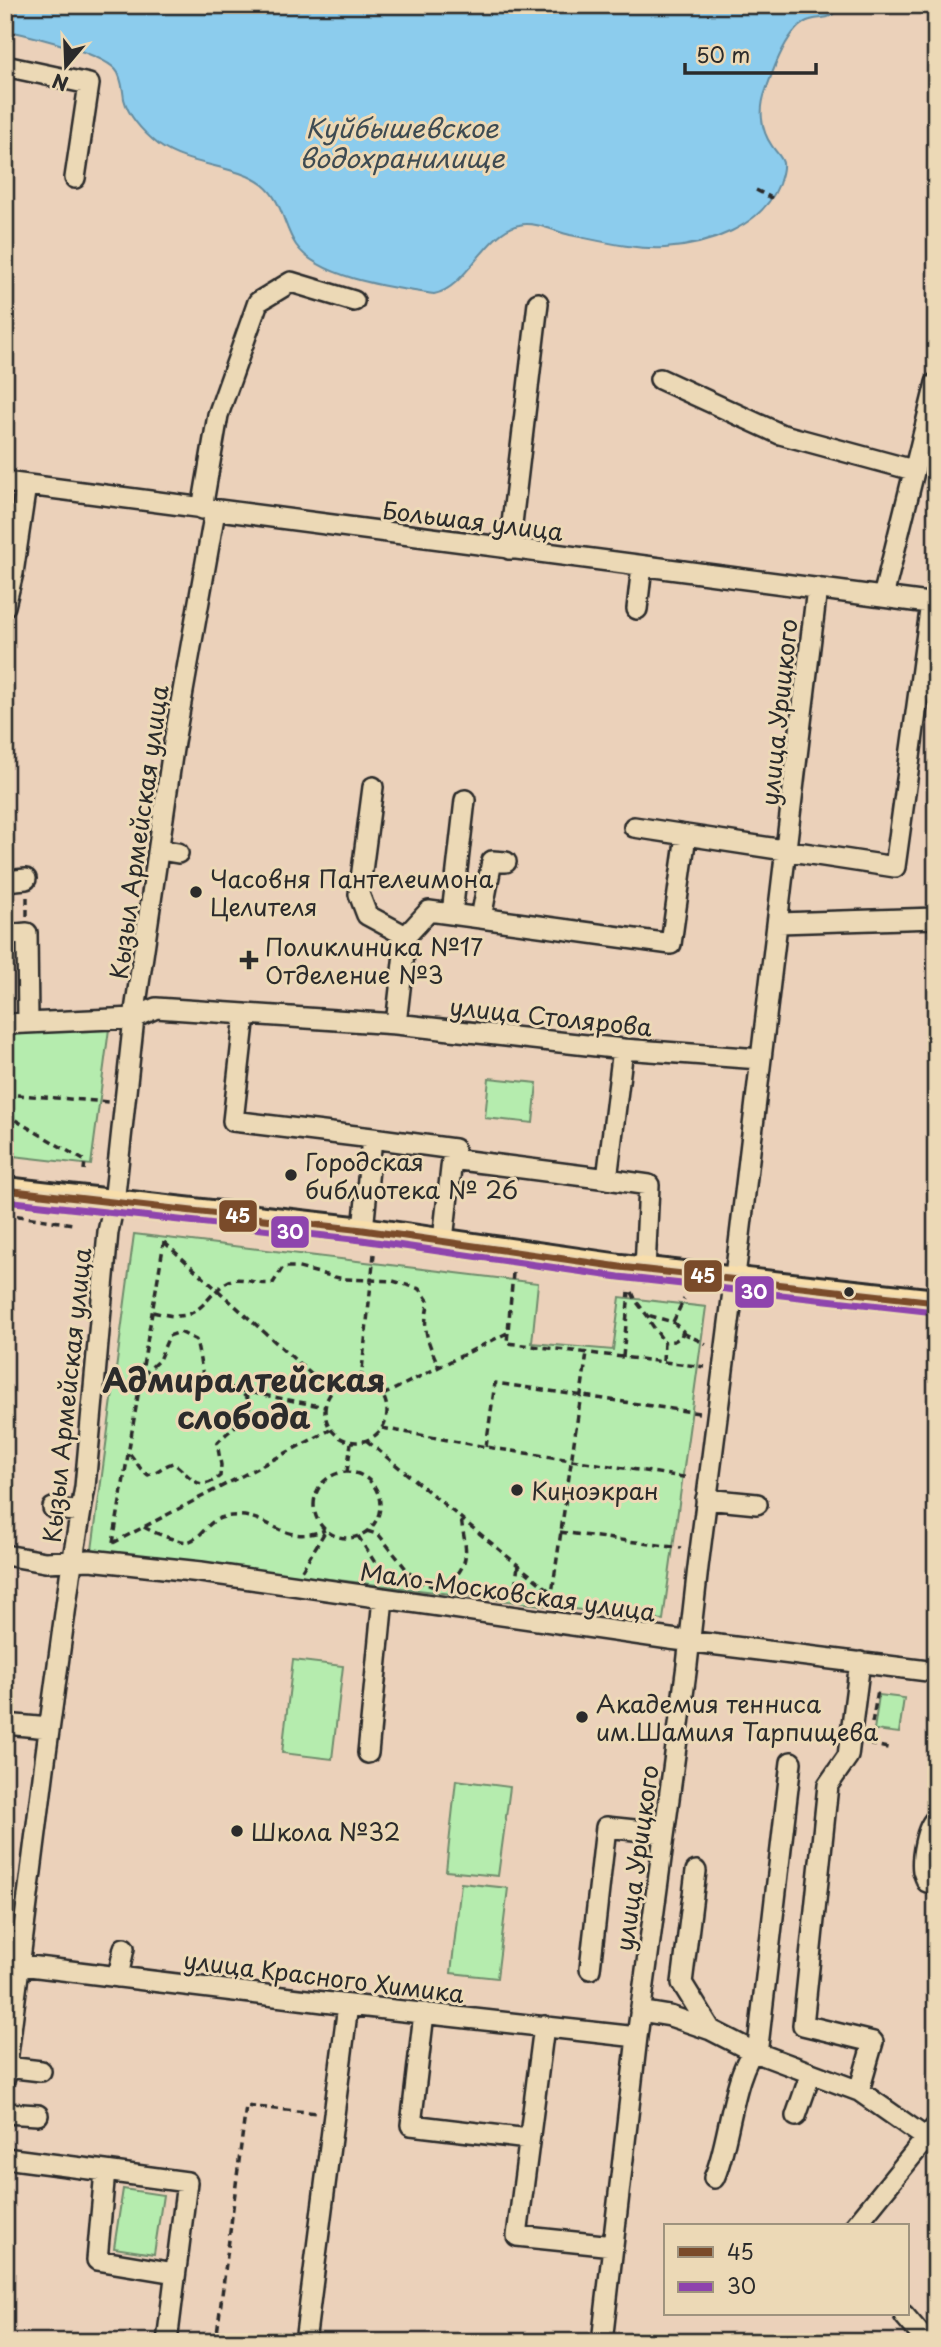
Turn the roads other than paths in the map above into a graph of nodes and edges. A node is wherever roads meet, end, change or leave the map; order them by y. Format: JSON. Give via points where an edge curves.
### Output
{"nodes":[{"id":1,"x":5,"y":66,"type":"edge"},
{"id":2,"x":75,"y":178,"type":"dead end"},
{"id":3,"x":354,"y":301,"type":"dead end"},
{"id":4,"x":538,"y":303,"type":"dead end"},
{"id":5,"x":660,"y":379,"type":"dead end"},
{"id":6,"x":936,"y":383,"type":"edge"},
{"id":7,"x":913,"y":470,"type":"junction"},
{"id":8,"x":5,"y":482,"type":"edge"},
{"id":9,"x":26,"y":485,"type":"junction"},
{"id":10,"x":209,"y":510,"type":"junction"},
{"id":11,"x":509,"y":549,"type":"junction"},
{"id":12,"x":642,"y":566,"type":"junction"},
{"id":13,"x":817,"y":588,"type":"junction"},
{"id":14,"x":883,"y":597,"type":"junction"},
{"id":15,"x":933,"y":603,"type":"edge"},
{"id":16,"x":5,"y":606,"type":"edge"},
{"id":17,"x":637,"y":609,"type":"dead end"},
{"id":18,"x":373,"y":787,"type":"dead end"},
{"id":19,"x":466,"y":800,"type":"dead end"},
{"id":20,"x":634,"y":827,"type":"dead end"},
{"id":21,"x":685,"y":835,"type":"junction"},
{"id":22,"x":787,"y":850,"type":"junction"},
{"id":23,"x":506,"y":862,"type":"dead end"},
{"id":24,"x":26,"y":879,"type":"road end"},
{"id":25,"x":5,"y":881,"type":"edge"},
{"id":26,"x":452,"y":914,"type":"junction"},
{"id":27,"x":481,"y":918,"type":"junction"},
{"id":28,"x":936,"y":918,"type":"edge"},
{"id":29,"x":779,"y":923,"type":"junction"},
{"id":30,"x":5,"y":935,"type":"edge"},
{"id":31,"x":407,"y":936,"type":"junction"},
{"id":32,"x":245,"y":1014,"type":"junction"},
{"id":33,"x":134,"y":1018,"type":"junction"},
{"id":34,"x":28,"y":1023,"type":"junction"},
{"id":35,"x":5,"y":1024,"type":"edge"},
{"id":36,"x":396,"y":1024,"type":"junction"},
{"id":37,"x":623,"y":1048,"type":"junction"},
{"id":38,"x":760,"y":1059,"type":"junction"},
{"id":39,"x":372,"y":1138,"type":"junction"},
{"id":40,"x":454,"y":1149,"type":"dead end"},
{"id":41,"x":608,"y":1179,"type":"junction"},
{"id":42,"x":5,"y":1190,"type":"edge"},
{"id":43,"x":114,"y":1203,"type":"junction"},
{"id":44,"x":363,"y":1230,"type":"junction"},
{"id":45,"x":443,"y":1240,"type":"junction"},
{"id":46,"x":645,"y":1269,"type":"junction"},
{"id":47,"x":735,"y":1278,"type":"junction"},
{"id":48,"x":936,"y":1301,"type":"edge"},
{"id":49,"x":706,"y":1499,"type":"junction"},
{"id":50,"x":757,"y":1504,"type":"dead end"},
{"id":51,"x":52,"y":1507,"type":"dead end"},
{"id":52,"x":80,"y":1512,"type":"junction"},
{"id":53,"x":5,"y":1555,"type":"edge"},
{"id":54,"x":73,"y":1559,"type":"junction"},
{"id":55,"x":385,"y":1590,"type":"junction"},
{"id":56,"x":689,"y":1641,"type":"junction"},
{"id":57,"x":860,"y":1662,"type":"junction"},
{"id":58,"x":936,"y":1672,"type":"edge"},
{"id":59,"x":5,"y":1724,"type":"edge"},
{"id":60,"x":49,"y":1728,"type":"junction"},
{"id":61,"x":368,"y":1753,"type":"dead end"},
{"id":62,"x":791,"y":1762,"type":"dead end"},
{"id":63,"x":936,"y":1819,"type":"edge"},
{"id":64,"x":663,"y":1833,"type":"junction"},
{"id":65,"x":696,"y":1871,"type":"dead end"},
{"id":66,"x":936,"y":1884,"type":"edge"},
{"id":67,"x":124,"y":1948,"type":"dead end"},
{"id":68,"x":13,"y":1964,"type":"edge"},
{"id":69,"x":590,"y":1969,"type":"dead end"},
{"id":70,"x":118,"y":1977,"type":"junction"},
{"id":71,"x":348,"y":2005,"type":"junction"},
{"id":72,"x":640,"y":2011,"type":"junction"},
{"id":73,"x":424,"y":2013,"type":"junction"},
{"id":74,"x":544,"y":2026,"type":"junction"},
{"id":75,"x":711,"y":2030,"type":"junction"},
{"id":76,"x":637,"y":2037,"type":"junction"},
{"id":77,"x":752,"y":2051,"type":"junction"},
{"id":78,"x":41,"y":2071,"type":"dead end"},
{"id":79,"x":6,"y":2073,"type":"edge"},
{"id":80,"x":811,"y":2073,"type":"junction"},
{"id":81,"x":859,"y":2091,"type":"junction"},
{"id":82,"x":5,"y":2113,"type":"edge"},
{"id":83,"x":38,"y":2115,"type":"dead end"},
{"id":84,"x":796,"y":2116,"type":"dead end"},
{"id":85,"x":933,"y":2138,"type":"edge"},
{"id":86,"x":528,"y":2139,"type":"junction"},
{"id":87,"x":5,"y":2158,"type":"edge"},
{"id":88,"x":105,"y":2171,"type":"junction"},
{"id":89,"x":714,"y":2178,"type":"dead end"},
{"id":90,"x":857,"y":2224,"type":"edge"},
{"id":91,"x":613,"y":2246,"type":"junction"},
{"id":92,"x":175,"y":2273,"type":"junction"},
{"id":93,"x":905,"y":2316,"type":"edge"},
{"id":94,"x":167,"y":2342,"type":"edge"},
{"id":95,"x":305,"y":2342,"type":"edge"},
{"id":96,"x":602,"y":2342,"type":"edge"},
{"id":97,"x":927,"y":2342,"type":"edge"}],
"edges":[{"from":1,"to":2,"type":"street","via":[[89,84]]},
{"from":3,"to":10,"type":"street","name":"Кызыл Армейская улица","via":[[291,282],[258,302],[218,415]]},
{"from":4,"to":11,"type":"street"},
{"from":5,"to":7,"type":"street","via":[[780,434]]},
{"from":6,"to":7,"type":"street"},
{"from":7,"to":14,"type":"street"},
{"from":8,"to":9,"type":"street","name":"Большая улица"},
{"from":9,"to":10,"type":"street","name":"Большая улица"},
{"from":9,"to":16,"type":"street"},
{"from":10,"to":11,"type":"street","name":"Большая улица"},
{"from":10,"to":33,"type":"street","name":"Кызыл Армейская улица","via":[[174,742],[169,852]]},
{"from":11,"to":12,"type":"street","name":"Большая улица"},
{"from":12,"to":13,"type":"street","name":"Большая улица"},
{"from":12,"to":17,"type":"street"},
{"from":13,"to":14,"type":"street","name":"Большая улица"},
{"from":13,"to":22,"type":"street","name":"улица Урицкого"},
{"from":14,"to":15,"type":"street","name":"Большая улица"},
{"from":15,"to":22,"type":"street","via":[[895,867]]},
{"from":18,"to":31,"type":"street","via":[[359,894],[367,915]]},
{"from":19,"to":26,"type":"street"},
{"from":20,"to":21,"type":"street"},
{"from":21,"to":22,"type":"street"},
{"from":21,"to":27,"type":"street","via":[[671,944]]},
{"from":22,"to":29,"type":"street","name":"улица Урицкого"},
{"from":23,"to":27,"type":"street","via":[[492,860]]},
{"from":24,"to":25,"type":"street"},
{"from":26,"to":27,"type":"street"},
{"from":26,"to":31,"type":"street","via":[[429,911]]},
{"from":28,"to":29,"type":"street"},
{"from":29,"to":38,"type":"street","name":"улица Урицкого"},
{"from":30,"to":34,"type":"street","via":[[27,933]]},
{"from":31,"to":36,"type":"street"},
{"from":32,"to":33,"type":"street","name":"улица Столярова","via":[[156,1008]]},
{"from":32,"to":36,"type":"street","name":"улица Столярова"},
{"from":32,"to":39,"type":"street","via":[[233,1121]]},
{"from":33,"to":34,"type":"street","name":"улица Столярова"},
{"from":33,"to":43,"type":"street","name":"Кызыл Армейская улица"},
{"from":34,"to":35,"type":"street","name":"улица Столярова"},
{"from":36,"to":37,"type":"street","name":"улица Столярова"},
{"from":37,"to":38,"type":"street","name":"улица Столярова"},
{"from":37,"to":41,"type":"street"},
{"from":38,"to":47,"type":"street","name":"улица Урицкого"},
{"from":39,"to":40,"type":"street"},
{"from":39,"to":44,"type":"street"},
{"from":41,"to":45,"type":"street","via":[[452,1159]]},
{"from":41,"to":46,"type":"street","via":[[649,1185]]},
{"from":42,"to":43,"type":"main road"},
{"from":43,"to":44,"type":"main road"},
{"from":43,"to":52,"type":"street","name":"Кызыл Армейская улица","via":[[107,1232]]},
{"from":44,"to":45,"type":"main road"},
{"from":45,"to":46,"type":"main road"},
{"from":46,"to":47,"type":"main road"},
{"from":47,"to":48,"type":"main road"},
{"from":47,"to":49,"type":"street","name":"улица Урицкого"},
{"from":49,"to":50,"type":"street"},
{"from":49,"to":56,"type":"street","name":"улица Урицкого"},
{"from":51,"to":52,"type":"street"},
{"from":52,"to":54,"type":"street","name":"Кызыл Армейская улица"},
{"from":53,"to":54,"type":"street","name":"Мало-Московская улица","via":[[45,1562]]},
{"from":54,"to":55,"type":"street","name":"Мало-Московская улица"},
{"from":54,"to":60,"type":"street","name":"Кызыл Армейская улица"},
{"from":55,"to":56,"type":"street","name":"Мало-Московская улица"},
{"from":55,"to":61,"type":"street"},
{"from":56,"to":57,"type":"street","name":"Мало-Московская улица"},
{"from":56,"to":64,"type":"street","name":"улица Урицкого"},
{"from":57,"to":58,"type":"street","name":"Мало-Московская улица"},
{"from":57,"to":81,"type":"street","via":[[849,1756],[828,1785],[803,2025],[873,2042]]},
{"from":59,"to":60,"type":"street"},
{"from":60,"to":68,"type":"street","name":"Кызыл Армейская улица"},
{"from":62,"to":77,"type":"street","via":[[758,2046]]},
{"from":63,"to":66,"type":"street","via":[[927,1832],[923,1871],[927,1882]]},
{"from":64,"to":69,"type":"street","via":[[606,1827]]},
{"from":64,"to":72,"type":"street","name":"улица Урицкого"},
{"from":65,"to":75,"type":"street","via":[[682,1983]]},
{"from":67,"to":70,"type":"street"},
{"from":68,"to":70,"type":"street","name":"улица Красного Химика"},
{"from":68,"to":79,"type":"street","name":"Кызыл Армейская улица"},
{"from":70,"to":71,"type":"street","name":"улица Красного Химика"},
{"from":71,"to":73,"type":"street","name":"улица Красного Химика"},
{"from":71,"to":95,"type":"street"},
{"from":72,"to":75,"type":"street"},
{"from":72,"to":76,"type":"street","name":"улица Урицкого"},
{"from":73,"to":74,"type":"street","name":"улица Красного Химика"},
{"from":73,"to":86,"type":"street","via":[[411,2125]]},
{"from":74,"to":76,"type":"street","name":"улица Красного Химика"},
{"from":74,"to":86,"type":"street"},
{"from":75,"to":77,"type":"street"},
{"from":76,"to":91,"type":"street","name":"улица Урицкого"},
{"from":77,"to":80,"type":"street"},
{"from":77,"to":89,"type":"street"},
{"from":78,"to":79,"type":"street"},
{"from":80,"to":81,"type":"street"},
{"from":80,"to":84,"type":"street"},
{"from":81,"to":85,"type":"street"},
{"from":82,"to":83,"type":"street"},
{"from":85,"to":90,"type":"street"},
{"from":86,"to":91,"type":"street","via":[[517,2236]]},
{"from":87,"to":88,"type":"street"},
{"from":88,"to":92,"type":"street","via":[[97,2260]]},
{"from":88,"to":92,"type":"street","via":[[187,2182]]},
{"from":91,"to":96,"type":"street","name":"улица Урицкого"},
{"from":92,"to":94,"type":"street"},
{"from":93,"to":97,"type":"street"}]}
